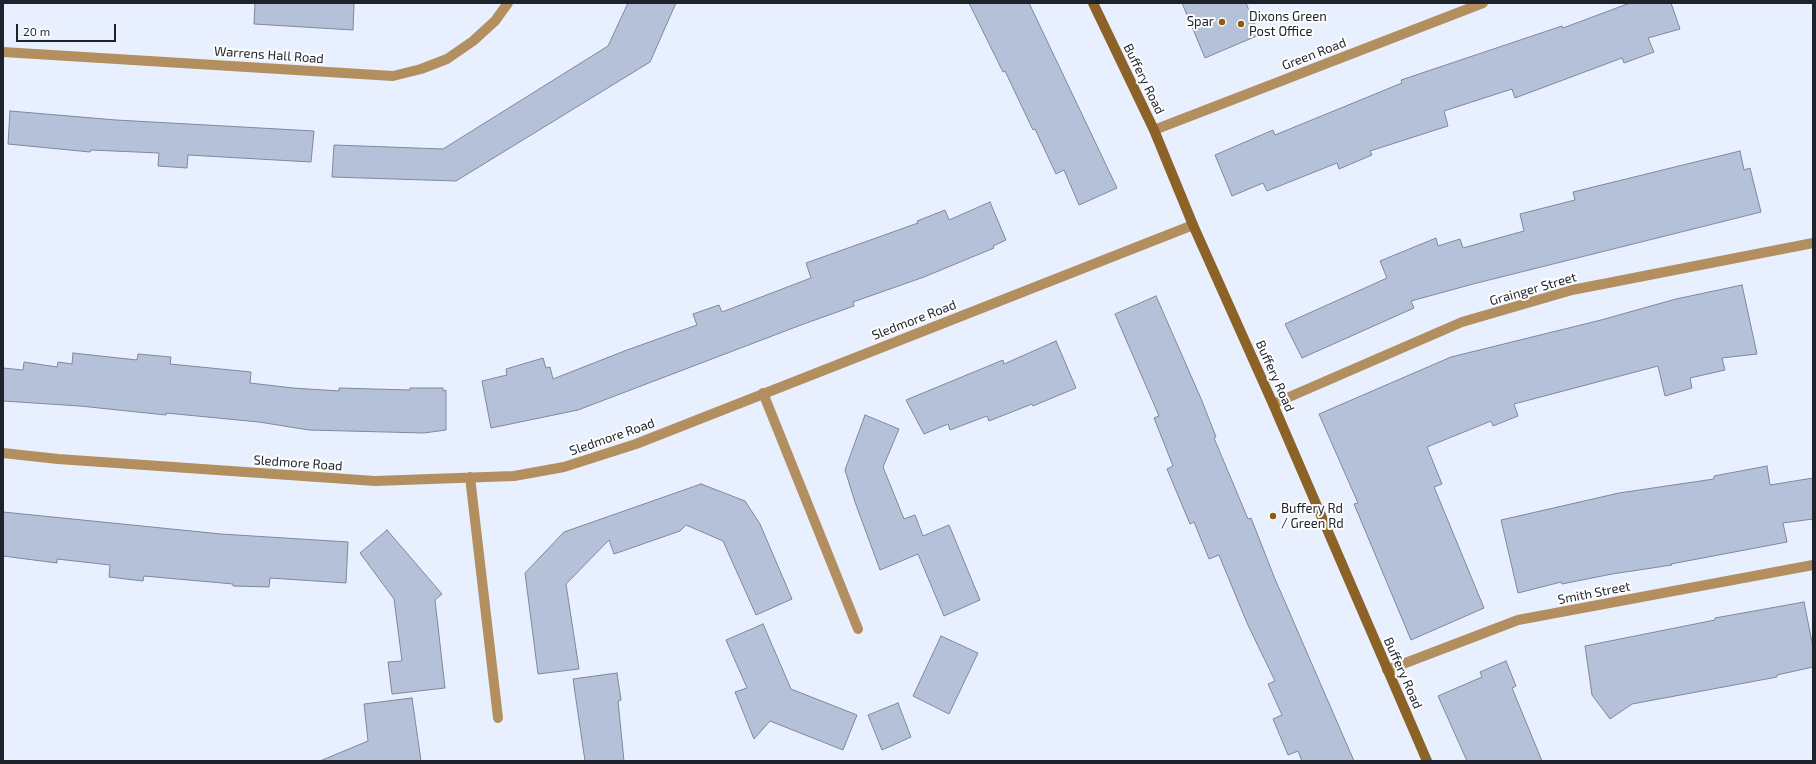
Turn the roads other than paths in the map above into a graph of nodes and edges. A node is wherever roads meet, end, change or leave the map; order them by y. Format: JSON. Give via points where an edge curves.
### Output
{"nodes":[{"id":1,"x":508,"y":3,"type":"edge"},
{"id":2,"x":1093,"y":3,"type":"edge"},
{"id":3,"x":1483,"y":3,"type":"edge"},
{"id":4,"x":3,"y":52,"type":"edge"},
{"id":5,"x":1154,"y":130,"type":"junction"},
{"id":6,"x":1193,"y":225,"type":"junction"},
{"id":7,"x":1813,"y":244,"type":"edge"},
{"id":8,"x":763,"y":393,"type":"junction"},
{"id":9,"x":1273,"y":404,"type":"junction"},
{"id":10,"x":3,"y":453,"type":"edge"},
{"id":11,"x":470,"y":477,"type":"junction"},
{"id":12,"x":1813,"y":565,"type":"edge"},
{"id":13,"x":858,"y":629,"type":"dead end"},
{"id":14,"x":1387,"y":670,"type":"junction"},
{"id":15,"x":498,"y":718,"type":"dead end"},
{"id":16,"x":1427,"y":761,"type":"edge"}],
"edges":[{"from":1,"to":4,"type":"street","name":"Warrens Hall Road","via":[[495,21],[473,41],[447,59],[393,76]]},
{"from":2,"to":5,"type":"street","name":"Buffery Road"},
{"from":3,"to":5,"type":"street","name":"Green Road"},
{"from":5,"to":6,"type":"street","name":"Buffery Road"},
{"from":6,"to":8,"type":"street","name":"Sledmore Road"},
{"from":6,"to":9,"type":"street","name":"Buffery Road"},
{"from":7,"to":9,"type":"street","name":"Grainger Street","via":[[1572,290],[1470,320]]},
{"from":8,"to":11,"type":"street","name":"Sledmore Road","via":[[636,444],[564,467],[514,476]]},
{"from":8,"to":13,"type":"street"},
{"from":9,"to":14,"type":"street","name":"Buffery Road"},
{"from":10,"to":11,"type":"street","name":"Sledmore Road","via":[[375,481]]},
{"from":11,"to":15,"type":"street"},
{"from":12,"to":14,"type":"street","name":"Smith Street","via":[[1518,620]]},
{"from":14,"to":16,"type":"street","name":"Buffery Road"}]}
